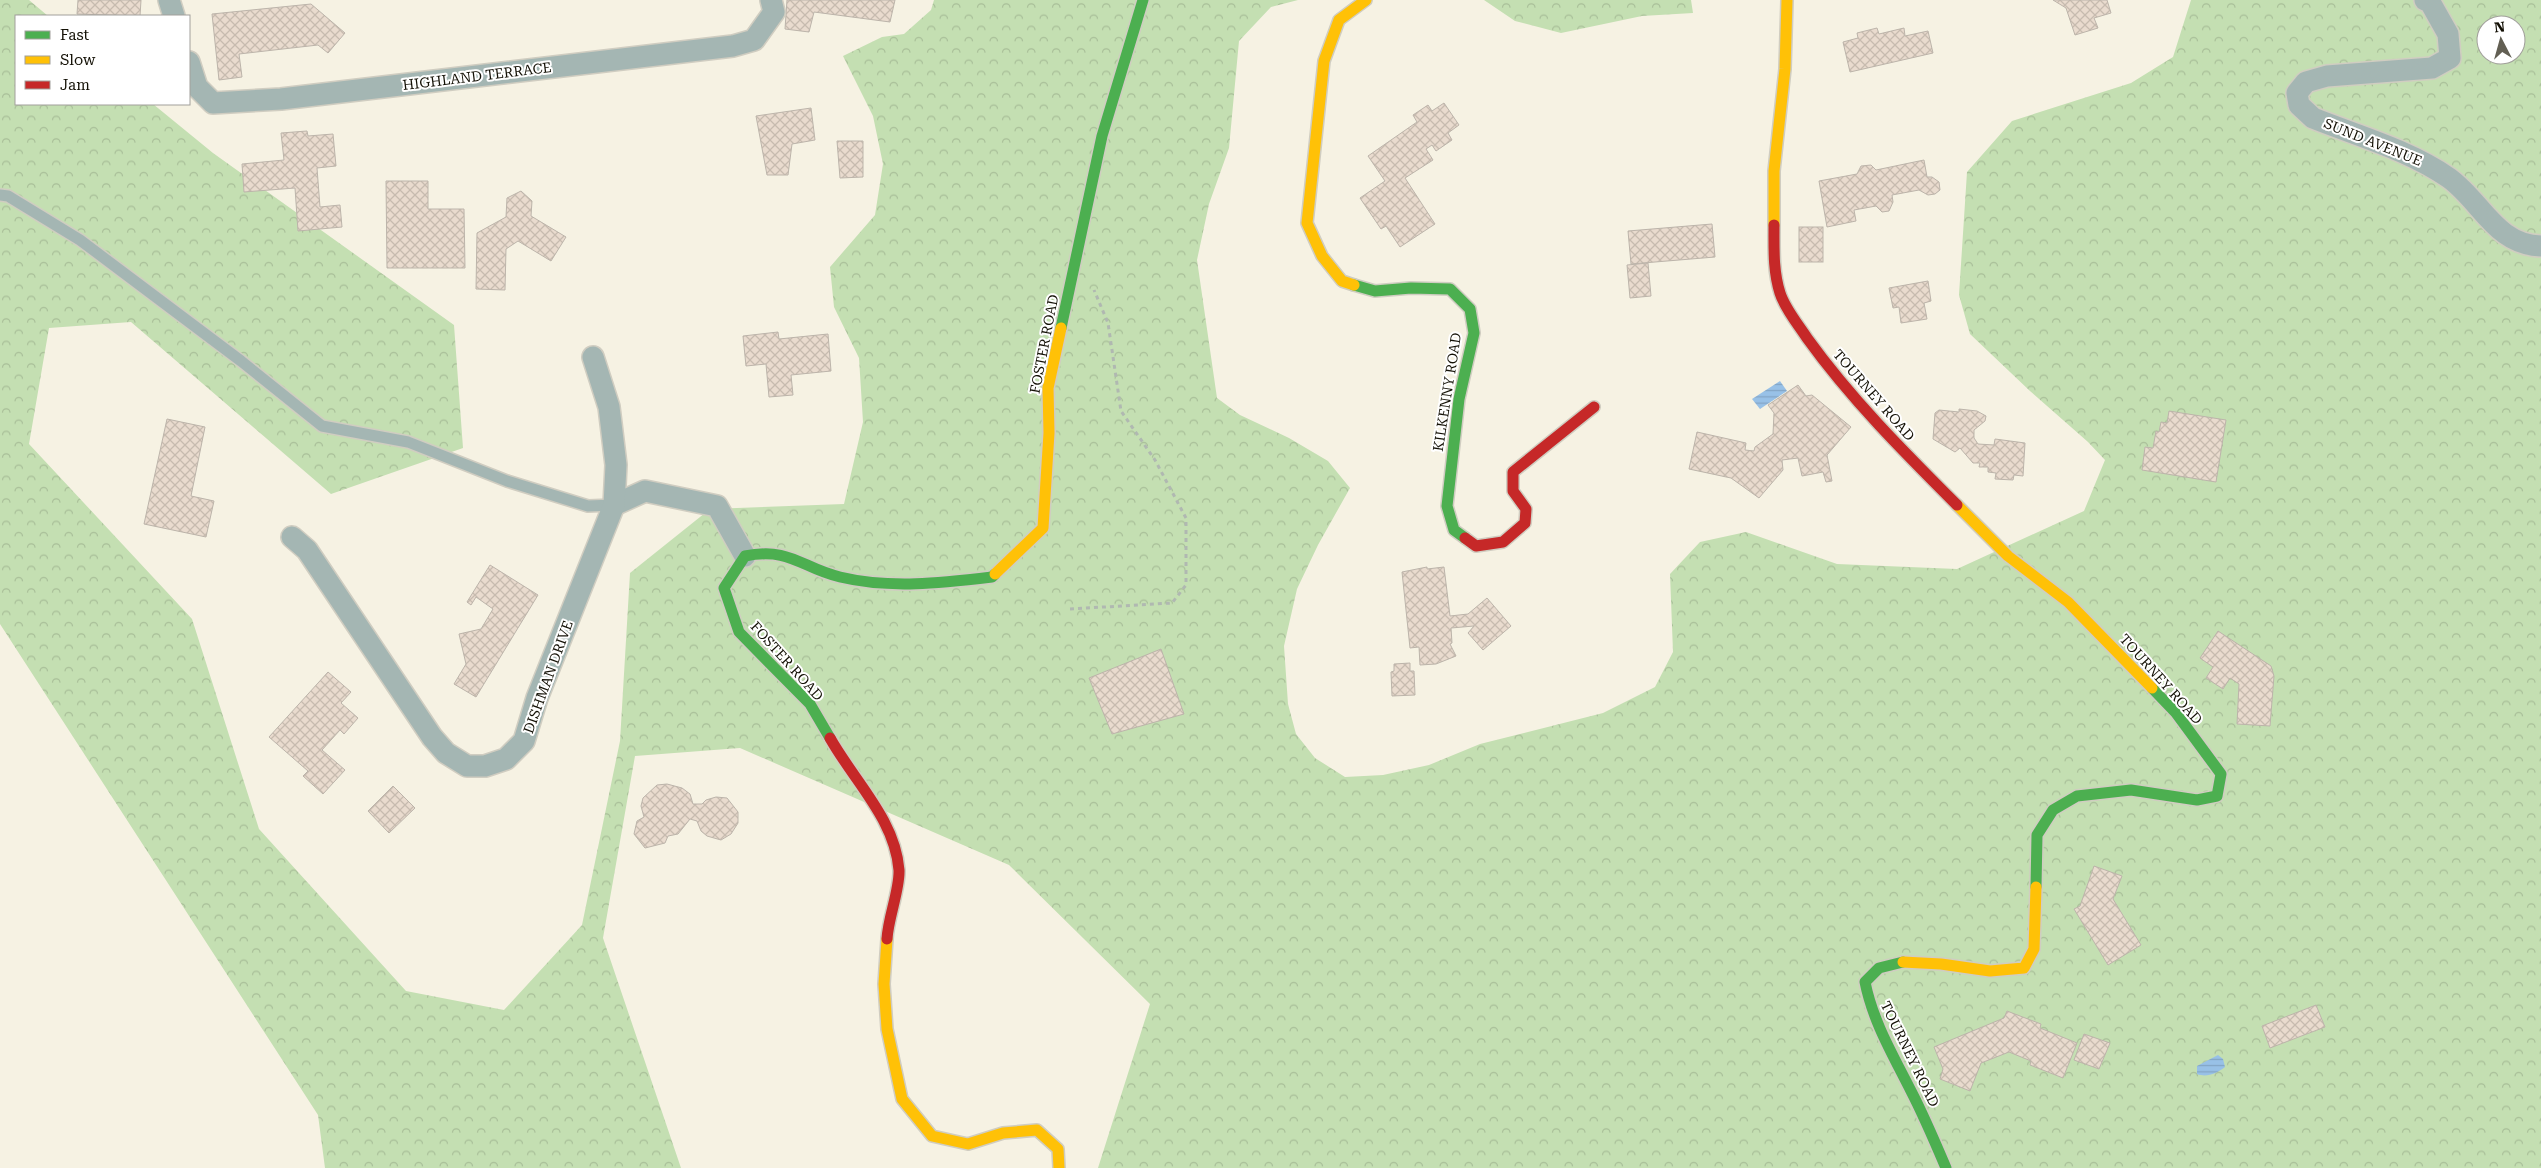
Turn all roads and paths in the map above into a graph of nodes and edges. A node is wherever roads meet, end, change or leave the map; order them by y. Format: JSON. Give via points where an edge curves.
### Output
{"nodes":[{"id":1,"x":169,"y":0,"type":"edge"},
{"id":2,"x":1143,"y":0,"type":"edge"},
{"id":3,"x":1366,"y":0,"type":"edge"},
{"id":4,"x":1786,"y":0,"type":"edge"},
{"id":5,"x":2425,"y":0,"type":"edge"},
{"id":6,"x":773,"y":6,"type":"edge"},
{"id":7,"x":174,"y":15,"type":"edge"},
{"id":8,"x":190,"y":65,"type":"edge"},
{"id":9,"x":0,"y":195,"type":"edge"},
{"id":10,"x":2541,"y":246,"type":"edge"},
{"id":11,"x":1093,"y":288,"type":"dead end"},
{"id":12,"x":593,"y":357,"type":"dead end"},
{"id":13,"x":1594,"y":407,"type":"dead end"},
{"id":14,"x":614,"y":505,"type":"junction"},
{"id":15,"x":292,"y":537,"type":"dead end"},
{"id":16,"x":745,"y":556,"type":"junction"},
{"id":17,"x":1070,"y":609,"type":"dead end"},
{"id":18,"x":1059,"y":1168,"type":"edge"},
{"id":19,"x":1946,"y":1168,"type":"edge"}],
"edges":[{"from":1,"to":7,"type":"street"},
{"from":2,"to":16,"type":"street","name":"FOSTER ROAD","via":[[1102,136],[1048,388],[1049,433],[1043,528],[992,577],[929,585],[873,583],[838,577],[791,557],[765,552]]},
{"from":3,"to":13,"type":"street","name":"KILKENNY ROAD","via":[[1338,20],[1324,61],[1307,223],[1322,256],[1342,280],[1375,291],[1450,289],[1470,309],[1474,334],[1459,399],[1447,506],[1454,530],[1476,546],[1503,542],[1526,523],[1526,509],[1513,491],[1513,472]]},
{"from":4,"to":19,"type":"street","name":"TOURNEY ROAD","via":[[1785,70],[1774,171],[1774,266],[1780,294],[1832,373],[1900,449],[2008,556],[2068,602],[2176,713],[2221,774],[2217,796],[2204,799],[2131,790],[2078,796],[2053,810],[2037,835],[2034,949],[2024,968],[1990,971],[1902,962],[1879,968],[1865,982],[1868,1004],[1881,1036],[1918,1104]]},
{"from":5,"to":10,"type":"street","name":"SUND AVENUE","via":[[2430,2],[2448,34],[2450,58],[2432,68],[2327,76],[2306,82],[2297,93],[2299,105],[2313,118],[2421,160],[2451,180],[2509,239],[2527,246]]},
{"from":6,"to":8,"type":"street","name":"HIGHLAND TERRACE","via":[[754,40],[733,46],[281,99],[214,103],[197,87]]},
{"from":9,"to":14,"type":"lane","via":[[8,196],[80,240],[322,426],[408,442],[506,481],[588,506]]},
{"from":11,"to":17,"type":"path","via":[[1108,323],[1121,410],[1155,460],[1186,518],[1186,585],[1172,603]]},
{"from":12,"to":14,"type":"street","name":"DISHMAN DRIVE","via":[[609,407],[616,465]]},
{"from":14,"to":15,"type":"street","name":"DISHMAN DRIVE","via":[[524,740],[506,759],[485,766],[467,766],[446,753],[432,737],[307,550]]},
{"from":14,"to":16,"type":"street","via":[[645,491],[717,506]]},
{"from":16,"to":18,"type":"street","name":"FOSTER ROAD","via":[[724,588],[739,632],[810,704],[845,764],[888,823],[899,871],[887,932],[884,984],[887,1029],[902,1099],[932,1136],[968,1144],[1003,1134],[1037,1130],[1058,1149]]}]}
